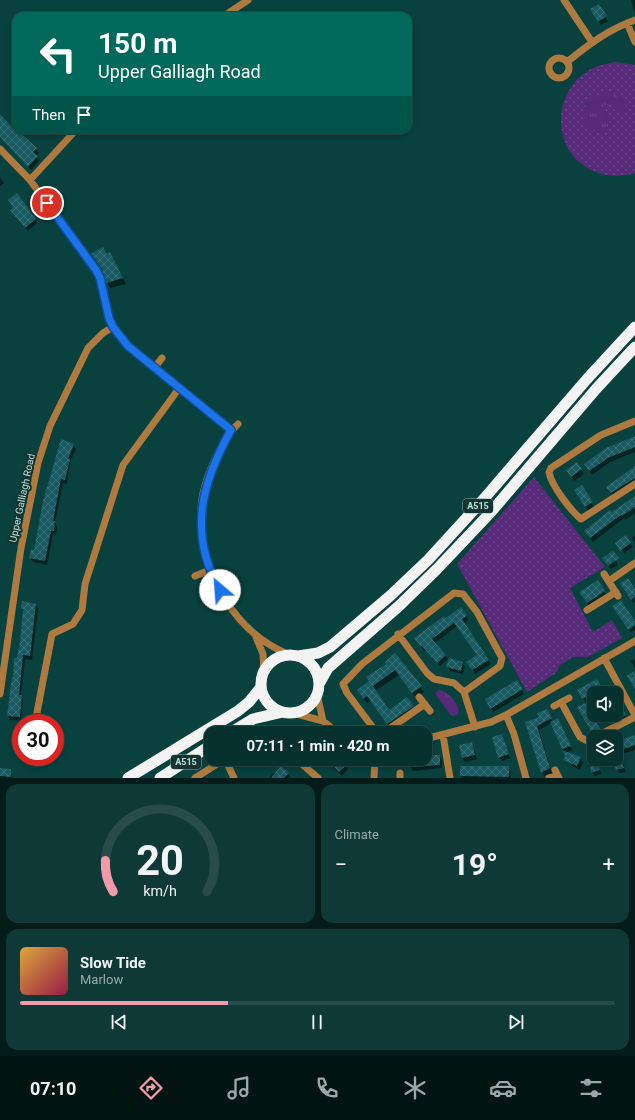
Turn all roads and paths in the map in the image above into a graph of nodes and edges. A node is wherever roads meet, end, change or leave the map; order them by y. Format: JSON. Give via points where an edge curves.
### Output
{"nodes":[{"id":1,"x":248,"y":0,"type":"edge"},
{"id":2,"x":564,"y":0,"type":"edge"},
{"id":3,"x":230,"y":12,"type":"edge"},
{"id":4,"x":635,"y":20,"type":"edge"},
{"id":5,"x":627,"y":23,"type":"junction"},
{"id":6,"x":592,"y":42,"type":"junction"},
{"id":7,"x":635,"y":42,"type":"edge"},
{"id":8,"x":567,"y":62,"type":"dead end"},
{"id":9,"x":72,"y":134,"type":"edge"},
{"id":10,"x":0,"y":149,"type":"edge"},
{"id":11,"x":30,"y":180,"type":"junction"},
{"id":12,"x":113,"y":327,"type":"junction"},
{"id":13,"x":635,"y":327,"type":"edge"},
{"id":14,"x":635,"y":346,"type":"edge"},
{"id":15,"x":162,"y":358,"type":"dead end"},
{"id":16,"x":155,"y":367,"type":"junction"},
{"id":17,"x":180,"y":387,"type":"junction"},
{"id":18,"x":635,"y":421,"type":"edge"},
{"id":19,"x":238,"y":424,"type":"dead end"},
{"id":20,"x":231,"y":430,"type":"junction"},
{"id":21,"x":635,"y":484,"type":"edge"},
{"id":22,"x":635,"y":563,"type":"edge"},
{"id":23,"x":210,"y":570,"type":"junction"},
{"id":24,"x":604,"y":574,"type":"dead end"},
{"id":25,"x":195,"y":576,"type":"dead end"},
{"id":26,"x":609,"y":581,"type":"junction"},
{"id":27,"x":587,"y":610,"type":"dead end"},
{"id":28,"x":398,"y":634,"type":"junction"},
{"id":29,"x":256,"y":637,"type":"junction"},
{"id":30,"x":635,"y":641,"type":"edge"},
{"id":31,"x":294,"y":656,"type":"junction"},
{"id":32,"x":604,"y":658,"type":"junction"},
{"id":33,"x":264,"y":672,"type":"junction"},
{"id":34,"x":261,"y":687,"type":"junction"},
{"id":35,"x":318,"y":689,"type":"junction"},
{"id":36,"x":464,"y":692,"type":"junction"},
{"id":37,"x":0,"y":694,"type":"edge"},
{"id":38,"x":419,"y":697,"type":"dead end"},
{"id":39,"x":569,"y":698,"type":"dead end"},
{"id":40,"x":561,"y":702,"type":"junction"},
{"id":41,"x":425,"y":704,"type":"junction"},
{"id":42,"x":554,"y":706,"type":"dead end"},
{"id":43,"x":430,"y":711,"type":"dead end"},
{"id":44,"x":288,"y":712,"type":"junction"},
{"id":45,"x":37,"y":714,"type":"edge"},
{"id":46,"x":506,"y":715,"type":"junction"},
{"id":47,"x":635,"y":716,"type":"edge"},
{"id":48,"x":323,"y":721,"type":"junction"},
{"id":49,"x":241,"y":726,"type":"edge"},
{"id":50,"x":329,"y":726,"type":"edge"},
{"id":51,"x":372,"y":726,"type":"edge"},
{"id":52,"x":393,"y":726,"type":"edge"},
{"id":53,"x":474,"y":727,"type":"junction"},
{"id":54,"x":608,"y":730,"type":"edge"},
{"id":55,"x":443,"y":735,"type":"junction"},
{"id":56,"x":432,"y":737,"type":"edge"},
{"id":57,"x":587,"y":741,"type":"edge"},
{"id":58,"x":204,"y":750,"type":"edge"},
{"id":59,"x":214,"y":766,"type":"edge"},
{"id":60,"x":228,"y":766,"type":"edge"},
{"id":61,"x":302,"y":766,"type":"edge"},
{"id":62,"x":375,"y":766,"type":"edge"},
{"id":63,"x":557,"y":774,"type":"edge"},
{"id":64,"x":309,"y":775,"type":"edge"},
{"id":65,"x":128,"y":778,"type":"edge"},
{"id":66,"x":160,"y":778,"type":"edge"},
{"id":67,"x":195,"y":778,"type":"edge"},
{"id":68,"x":234,"y":778,"type":"edge"},
{"id":69,"x":318,"y":778,"type":"edge"},
{"id":70,"x":374,"y":778,"type":"edge"},
{"id":71,"x":450,"y":778,"type":"edge"},
{"id":72,"x":526,"y":778,"type":"edge"},
{"id":73,"x":549,"y":778,"type":"edge"}],
"edges":[{"from":1,"to":3,"type":"street"},
{"from":2,"to":6,"type":"street"},
{"from":4,"to":5,"type":"street"},
{"from":5,"to":6,"type":"street"},
{"from":5,"to":7,"type":"street"},
{"from":6,"to":8,"type":"street"},
{"from":9,"to":11,"type":"street"},
{"from":10,"to":11,"type":"street"},
{"from":11,"to":12,"type":"street","via":[[96,270]]},
{"from":12,"to":16,"type":"street","via":[[128,346]]},
{"from":12,"to":37,"type":"street","name":"Upper Galliagh Road","via":[[88,348],[50,426],[21,548]]},
{"from":13,"to":31,"type":"highway","number":"A515","via":[[428,560],[330,647],[318,653]]},
{"from":14,"to":35,"type":"highway","number":"A515","via":[[480,524],[399,606],[328,668]]},
{"from":15,"to":16,"type":"street"},
{"from":16,"to":17,"type":"street"},
{"from":17,"to":20,"type":"street"},
{"from":17,"to":45,"type":"street","via":[[123,465],[85,584],[82,610],[73,624],[52,634]]},
{"from":18,"to":21,"type":"street","via":[[601,435],[551,468],[549,472],[553,484],[575,515],[581,519]]},
{"from":19,"to":20,"type":"street"},
{"from":20,"to":23,"type":"street","via":[[212,466],[203,499],[202,530]]},
{"from":22,"to":26,"type":"street"},
{"from":23,"to":25,"type":"street"},
{"from":23,"to":29,"type":"street","via":[[226,600]]},
{"from":24,"to":26,"type":"street"},
{"from":26,"to":27,"type":"street","via":[[617,594]]},
{"from":28,"to":36,"type":"street","via":[[427,673],[434,679],[454,683]]},
{"from":28,"to":36,"type":"street","via":[[454,593],[463,594],[477,612],[502,658],[500,666]]},
{"from":28,"to":51,"type":"street","via":[[362,664],[343,684]]},
{"from":29,"to":31,"type":"street","via":[[273,648]]},
{"from":29,"to":33,"type":"street","via":[[263,654]]},
{"from":30,"to":32,"type":"street"},
{"from":31,"to":33,"type":"highway","number":"A515","via":[[274,660]]},
{"from":31,"to":35,"type":"highway","via":[[307,660],[313,667],[318,675]]},
{"from":32,"to":46,"type":"street"},
{"from":32,"to":47,"type":"street"},
{"from":33,"to":34,"type":"highway","number":"A515"},
{"from":34,"to":44,"type":"highway","via":[[268,703]]},
{"from":34,"to":65,"type":"highway","number":"A515","via":[[238,711]]},
{"from":35,"to":44,"type":"highway","number":"A515","via":[[308,707]]},
{"from":35,"to":48,"type":"street"},
{"from":36,"to":53,"type":"street"},
{"from":38,"to":41,"type":"street"},
{"from":39,"to":40,"type":"street"},
{"from":40,"to":42,"type":"street"},
{"from":40,"to":57,"type":"street","via":[[580,737]]},
{"from":41,"to":43,"type":"street"},
{"from":41,"to":52,"type":"street"},
{"from":44,"to":48,"type":"street"},
{"from":44,"to":49,"type":"highway","number":"A515","via":[[253,718]]},
{"from":46,"to":53,"type":"street"},
{"from":46,"to":72,"type":"street"},
{"from":47,"to":54,"type":"street"},
{"from":48,"to":50,"type":"street"},
{"from":53,"to":55,"type":"street"},
{"from":55,"to":56,"type":"street"},
{"from":55,"to":71,"type":"street"},
{"from":58,"to":66,"type":"highway","number":"A515"},
{"from":59,"to":67,"type":"street"},
{"from":60,"to":68,"type":"street"},
{"from":61,"to":64,"type":"street"},
{"from":62,"to":70,"type":"street"},
{"from":63,"to":73,"type":"street"},
{"from":64,"to":69,"type":"street"}]}
